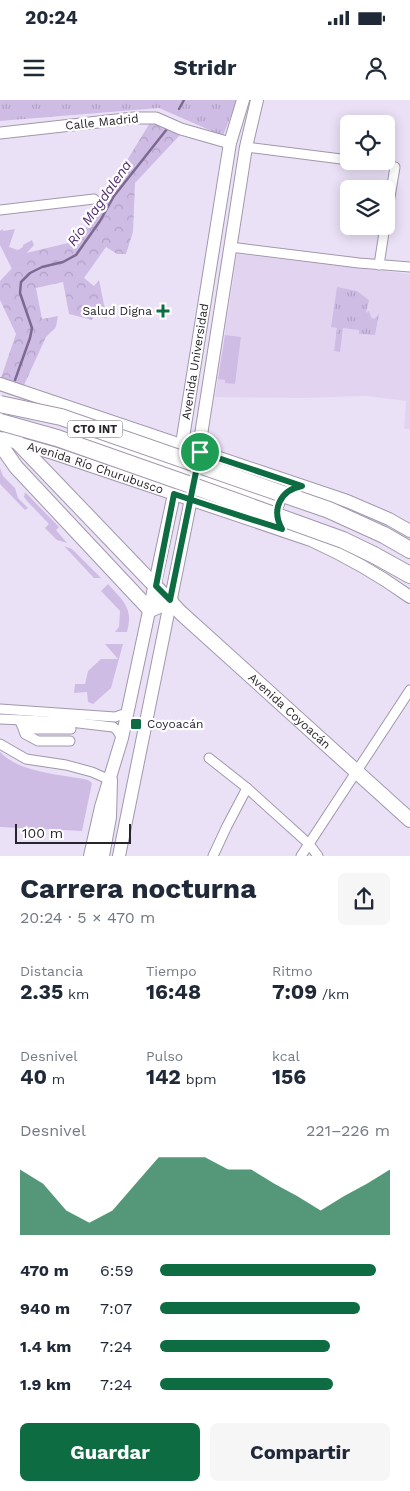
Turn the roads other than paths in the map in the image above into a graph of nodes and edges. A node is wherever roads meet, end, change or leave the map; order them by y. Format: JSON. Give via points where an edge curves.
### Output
{"nodes":[{"id":1,"x":244,"y":100,"type":"edge"},
{"id":2,"x":257,"y":100,"type":"edge"},
{"id":3,"x":0,"y":133,"type":"edge"},
{"id":4,"x":230,"y":143,"type":"junction"},
{"id":5,"x":246,"y":147,"type":"junction"},
{"id":6,"x":340,"y":159,"type":"edge"},
{"id":7,"x":94,"y":199,"type":"dead end"},
{"id":8,"x":0,"y":210,"type":"edge"},
{"id":9,"x":384,"y":235,"type":"edge"},
{"id":10,"x":230,"y":247,"type":"junction"},
{"id":11,"x":379,"y":265,"type":"junction"},
{"id":12,"x":410,"y":267,"type":"edge"},
{"id":13,"x":0,"y":384,"type":"edge"},
{"id":14,"x":0,"y":404,"type":"edge"},
{"id":15,"x":0,"y":414,"type":"edge"},
{"id":16,"x":0,"y":422,"type":"edge"},
{"id":17,"x":0,"y":438,"type":"edge"},
{"id":18,"x":17,"y":442,"type":"junction"},
{"id":19,"x":0,"y":444,"type":"edge"},
{"id":20,"x":54,"y":453,"type":"junction"},
{"id":21,"x":0,"y":458,"type":"edge"},
{"id":22,"x":16,"y":467,"type":"junction"},
{"id":23,"x":186,"y":469,"type":"junction"},
{"id":24,"x":302,"y":486,"type":"junction"},
{"id":25,"x":191,"y":499,"type":"junction"},
{"id":26,"x":278,"y":504,"type":"junction"},
{"id":27,"x":282,"y":529,"type":"junction"},
{"id":28,"x":410,"y":530,"type":"edge"},
{"id":29,"x":410,"y":550,"type":"edge"},
{"id":30,"x":410,"y":575,"type":"edge"},
{"id":31,"x":156,"y":586,"type":"junction"},
{"id":32,"x":410,"y":596,"type":"edge"},
{"id":33,"x":170,"y":600,"type":"junction"},
{"id":34,"x":150,"y":610,"type":"junction"},
{"id":35,"x":410,"y":690,"type":"edge"},
{"id":36,"x":0,"y":709,"type":"edge"},
{"id":37,"x":127,"y":714,"type":"junction"},
{"id":38,"x":0,"y":719,"type":"edge"},
{"id":39,"x":20,"y":722,"type":"junction"},
{"id":40,"x":70,"y":722,"type":"junction"},
{"id":41,"x":122,"y":738,"type":"junction"},
{"id":42,"x":70,"y":741,"type":"dead end"},
{"id":43,"x":0,"y":744,"type":"edge"},
{"id":44,"x":209,"y":758,"type":"dead end"},
{"id":45,"x":358,"y":772,"type":"junction"},
{"id":46,"x":110,"y":780,"type":"junction"},
{"id":47,"x":247,"y":788,"type":"junction"},
{"id":48,"x":410,"y":820,"type":"edge"},
{"id":49,"x":309,"y":844,"type":"junction"},
{"id":50,"x":90,"y":856,"type":"edge"},
{"id":51,"x":102,"y":856,"type":"edge"},
{"id":52,"x":119,"y":856,"type":"edge"},
{"id":53,"x":213,"y":856,"type":"edge"},
{"id":54,"x":302,"y":856,"type":"edge"},
{"id":55,"x":318,"y":856,"type":"edge"}],
"edges":[{"from":1,"to":4,"type":"main road","name":"Avenida Universidad"},
{"from":2,"to":5,"type":"main road","name":"Avenida Universidad"},
{"from":3,"to":4,"type":"street","name":"Calle Madrid","via":[[152,118]]},
{"from":4,"to":23,"type":"main road","name":"Avenida Universidad"},
{"from":5,"to":6,"type":"street"},
{"from":5,"to":10,"type":"main road","name":"Avenida Universidad"},
{"from":7,"to":8,"type":"street"},
{"from":9,"to":11,"type":"street"},
{"from":10,"to":11,"type":"street"},
{"from":10,"to":23,"type":"main road","name":"Avenida Universidad"},
{"from":11,"to":12,"type":"street"},
{"from":13,"to":23,"type":"main road","name":"Avenida Río Churubusco","number":"CTO INT"},
{"from":14,"to":23,"type":"highway","number":"CTO INT","bridge":true,"via":[[61,417]]},
{"from":15,"to":18,"type":"main road","name":"Avenida Coyoacán"},
{"from":16,"to":23,"type":"highway","number":"CTO INT","bridge":true},
{"from":17,"to":18,"type":"main road","name":"Avenida Río Churubusco","number":"CTO INT"},
{"from":18,"to":20,"type":"main road","name":"Avenida Río Churubusco","number":"CTO INT"},
{"from":18,"to":31,"type":"main road","name":"Avenida Coyoacán"},
{"from":19,"to":22,"type":"main road"},
{"from":20,"to":23,"type":"main road","name":"Avenida Río Churubusco","number":"CTO INT"},
{"from":20,"to":23,"type":"main road","via":[[64,442],[86,439]]},
{"from":21,"to":22,"type":"main road"},
{"from":22,"to":34,"type":"main road"},
{"from":23,"to":24,"type":"main road","number":"CTO INT"},
{"from":23,"to":25,"type":"main road","name":"Avenida Universidad"},
{"from":23,"to":25,"type":"main road","name":"Avenida Río Churubusco","number":"CTO INT"},
{"from":23,"to":26,"type":"main road"},
{"from":23,"to":29,"type":"highway","number":"CTO INT","bridge":true,"via":[[329,510]]},
{"from":23,"to":30,"type":"highway","number":"CTO INT","bridge":true,"via":[[344,540]]},
{"from":23,"to":31,"type":"main road","name":"Avenida Universidad"},
{"from":24,"to":26,"type":"main road","via":[[286,492]]},
{"from":24,"to":28,"type":"main road","number":"CTO INT","via":[[347,501]]},
{"from":25,"to":27,"type":"main road","number":"CTO INT"},
{"from":25,"to":33,"type":"main road","name":"Avenida Universidad"},
{"from":26,"to":27,"type":"main road","via":[[277,518]]},
{"from":27,"to":32,"type":"main road","number":"CTO INT","via":[[348,557]]},
{"from":31,"to":33,"type":"main road","name":"Avenida Coyoacán"},
{"from":31,"to":34,"type":"main road","name":"Avenida Universidad"},
{"from":33,"to":34,"type":"main road"},
{"from":33,"to":45,"type":"main road","name":"Avenida Coyoacán"},
{"from":33,"to":52,"type":"main road","name":"Avenida Universidad"},
{"from":34,"to":37,"type":"main road","name":"Avenida Universidad"},
{"from":35,"to":45,"type":"street"},
{"from":36,"to":40,"type":"street"},
{"from":37,"to":40,"type":"street"},
{"from":37,"to":41,"type":"main road","name":"Avenida Universidad"},
{"from":38,"to":39,"type":"street"},
{"from":39,"to":40,"type":"street"},
{"from":39,"to":42,"type":"street","via":[[25,734],[38,741]]},
{"from":40,"to":41,"type":"street","via":[[112,727]]},
{"from":41,"to":46,"type":"main road","name":"Avenida Universidad"},
{"from":43,"to":46,"type":"street","via":[[26,759],[66,765]]},
{"from":44,"to":47,"type":"street"},
{"from":45,"to":48,"type":"main road","name":"Avenida Coyoacán"},
{"from":45,"to":49,"type":"street"},
{"from":46,"to":50,"type":"main road","name":"Avenida Universidad"},
{"from":46,"to":51,"type":"main road","via":[[109,817]]},
{"from":47,"to":49,"type":"street"},
{"from":47,"to":53,"type":"street"},
{"from":49,"to":54,"type":"street"},
{"from":49,"to":55,"type":"street"}]}
